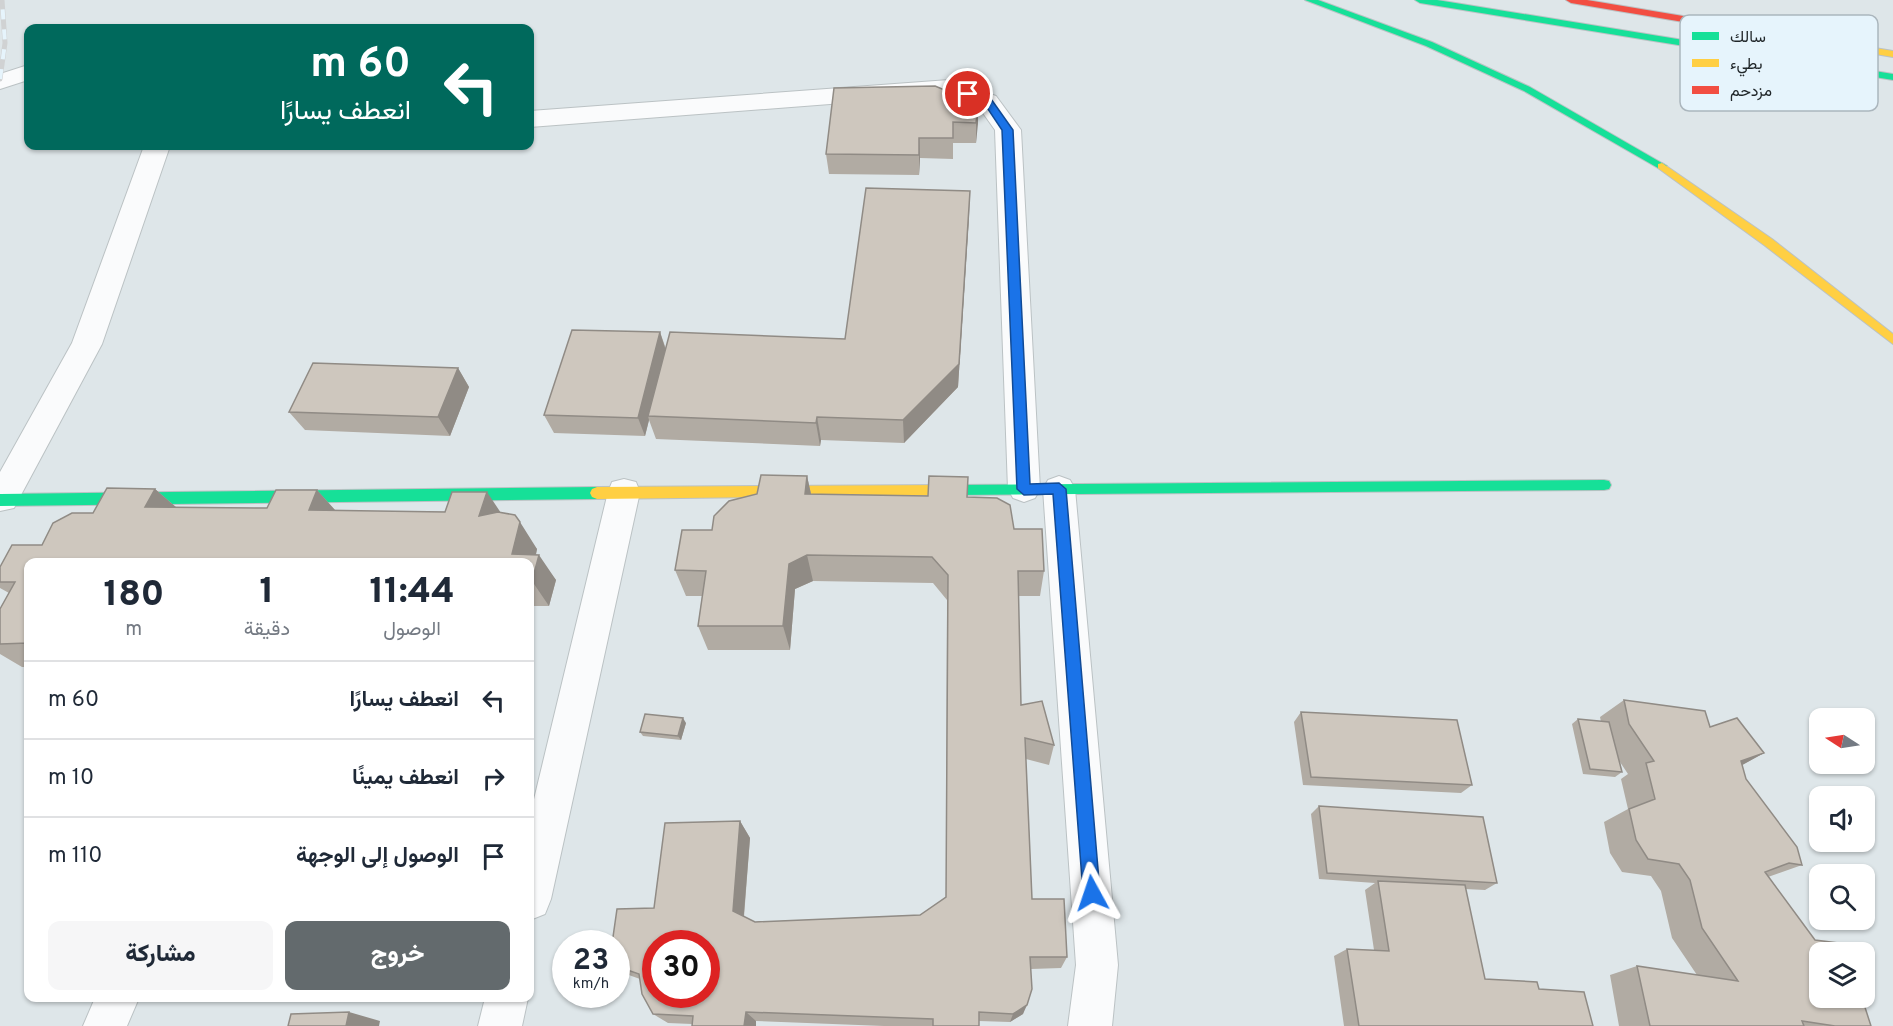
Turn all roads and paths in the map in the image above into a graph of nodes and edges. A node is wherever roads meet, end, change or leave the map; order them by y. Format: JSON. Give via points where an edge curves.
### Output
{"nodes":[{"id":1,"x":1310,"y":0,"type":"edge"},
{"id":2,"x":1420,"y":0,"type":"edge"},
{"id":3,"x":1571,"y":0,"type":"edge"},
{"id":4,"x":1680,"y":18,"type":"edge"},
{"id":5,"x":1680,"y":43,"type":"edge"},
{"id":6,"x":1878,"y":52,"type":"edge"},
{"id":7,"x":1893,"y":54,"type":"edge"},
{"id":8,"x":24,"y":73,"type":"edge"},
{"id":9,"x":1878,"y":75,"type":"edge"},
{"id":10,"x":1893,"y":77,"type":"edge"},
{"id":11,"x":0,"y":82,"type":"edge"},
{"id":12,"x":534,"y":120,"type":"edge"},
{"id":13,"x":156,"y":150,"type":"edge"},
{"id":14,"x":1893,"y":340,"type":"edge"},
{"id":15,"x":1604,"y":485,"type":"dead end"},
{"id":16,"x":1041,"y":489,"type":"junction"},
{"id":17,"x":624,"y":492,"type":"junction"},
{"id":18,"x":1,"y":499,"type":"edge"},
{"id":19,"x":534,"y":883,"type":"edge"},
{"id":20,"x":115,"y":1002,"type":"edge"},
{"id":21,"x":506,"y":1002,"type":"edge"},
{"id":22,"x":105,"y":1026,"type":"edge"},
{"id":23,"x":500,"y":1026,"type":"edge"},
{"id":24,"x":1090,"y":1026,"type":"edge"}],
"edges":[{"from":1,"to":14,"type":"main road","via":[[1440,49],[1527,89],[1647,154]]},
{"from":2,"to":5,"type":"main road"},
{"from":3,"to":4,"type":"main road"},
{"from":6,"to":7,"type":"main road"},
{"from":8,"to":11,"type":"street"},
{"from":9,"to":10,"type":"main road"},
{"from":12,"to":16,"type":"street","via":[[949,87],[987,101],[1008,130]]},
{"from":13,"to":18,"type":"street","via":[[87,344]]},
{"from":15,"to":16,"type":"main road"},
{"from":16,"to":17,"type":"main road"},
{"from":16,"to":24,"type":"street","via":[[1097,965]]},
{"from":17,"to":18,"type":"main road"},
{"from":17,"to":19,"type":"street"},
{"from":20,"to":22,"type":"street"},
{"from":21,"to":23,"type":"street"}]}
